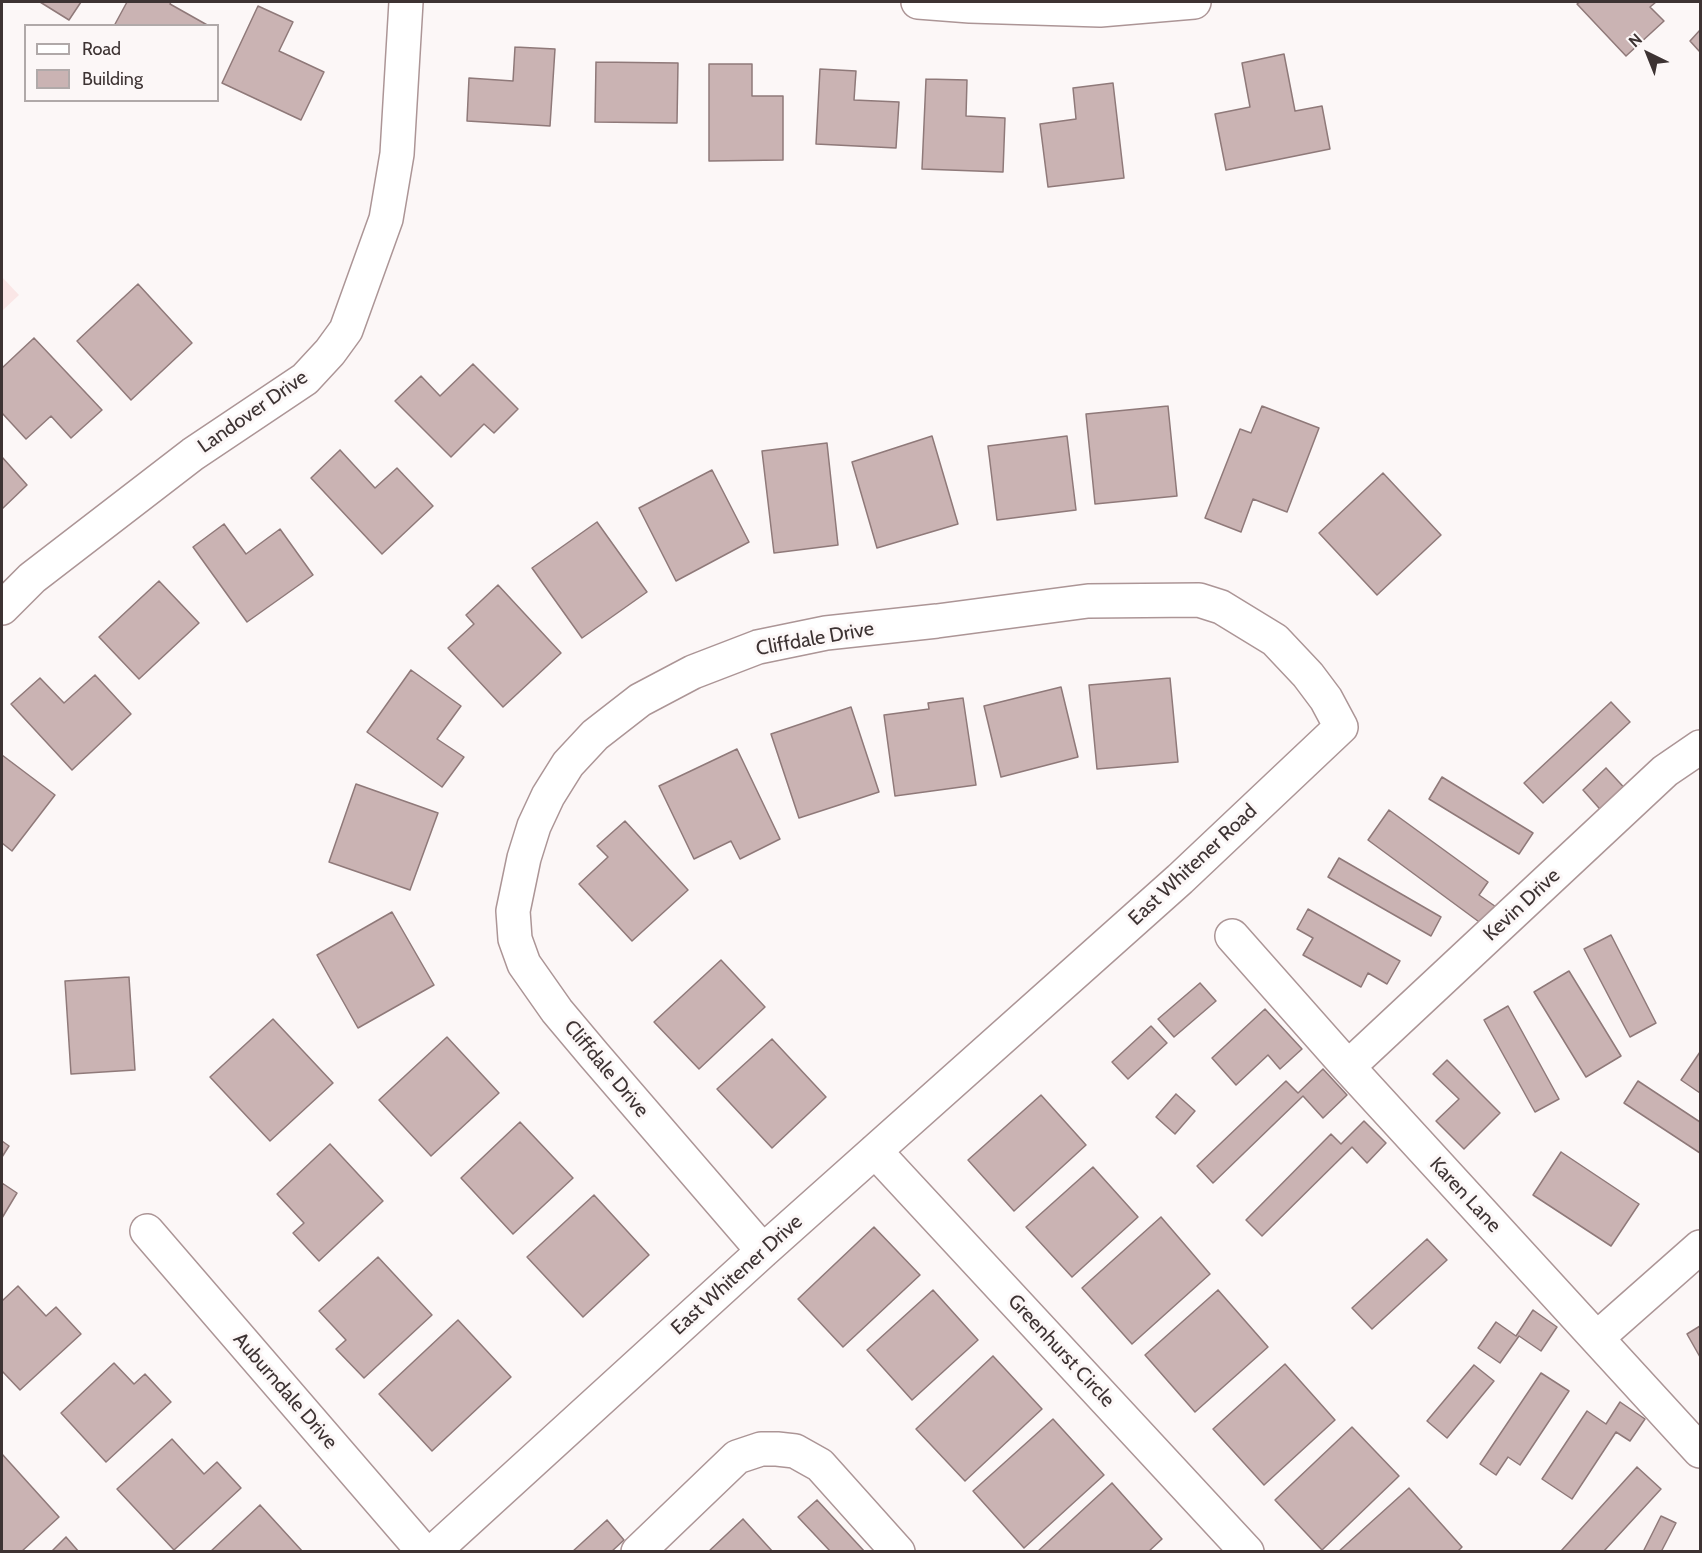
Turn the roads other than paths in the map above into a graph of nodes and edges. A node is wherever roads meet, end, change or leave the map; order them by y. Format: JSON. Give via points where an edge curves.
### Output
{"nodes":[{"id":1,"x":406,"y":2,"type":"edge"},
{"id":2,"x":918,"y":2,"type":"edge"},
{"id":3,"x":1194,"y":2,"type":"edge"},
{"id":4,"x":970,"y":4,"type":"edge"},
{"id":5,"x":2,"y":608,"type":"edge"},
{"id":6,"x":1341,"y":726,"type":"joint"},
{"id":7,"x":1701,"y":747,"type":"edge"},
{"id":8,"x":1232,"y":936,"type":"dead end"},
{"id":9,"x":1043,"y":1003,"type":"joint"},
{"id":10,"x":1348,"y":1067,"type":"junction"},
{"id":11,"x":875,"y":1151,"type":"junction"},
{"id":12,"x":147,"y":1231,"type":"dead end"},
{"id":13,"x":1701,"y":1247,"type":"edge"},
{"id":14,"x":763,"y":1251,"type":"junction"},
{"id":15,"x":1597,"y":1338,"type":"junction"},
{"id":16,"x":1701,"y":1451,"type":"edge"},
{"id":17,"x":424,"y":1551,"type":"edge"},
{"id":18,"x":434,"y":1551,"type":"edge"},
{"id":19,"x":638,"y":1551,"type":"edge"},
{"id":20,"x":898,"y":1551,"type":"edge"},
{"id":21,"x":1248,"y":1551,"type":"edge"}],
"edges":[{"from":1,"to":5,"type":"street","name":"Landover Drive","via":[[397,154],[386,219],[346,330],[304,379],[193,454],[32,578]]},
{"from":2,"to":4,"type":"street"},
{"from":3,"to":4,"type":"street","via":[[1100,10]]},
{"from":6,"to":9,"type":"street","name":"East Whitener Road"},
{"from":6,"to":14,"type":"street","name":"Cliffdale Drive","via":[[1308,675],[1275,640],[1221,607],[1199,600],[1140,599],[1088,601],[826,633],[758,647],[693,672],[640,700],[595,735],[568,764],[534,826],[513,911],[515,939],[524,964],[557,1011]]},
{"from":7,"to":10,"type":"street","name":"Kevin Drive","via":[[1665,771]]},
{"from":8,"to":10,"type":"street","name":"Karen Lane"},
{"from":9,"to":11,"type":"street","name":"East Whitener Drive"},
{"from":10,"to":15,"type":"street","name":"Karen Lane"},
{"from":11,"to":14,"type":"street","name":"East Whitener Drive"},
{"from":11,"to":21,"type":"street","name":"Greenhurst Circle"},
{"from":12,"to":17,"type":"street","name":"Auburndale Drive"},
{"from":13,"to":15,"type":"street"},
{"from":14,"to":18,"type":"street","name":"East Whitener Drive"},
{"from":15,"to":16,"type":"street","name":"Karen Lane"},
{"from":19,"to":20,"type":"street","via":[[737,1456],[777,1449],[795,1451],[820,1465]]}]}
